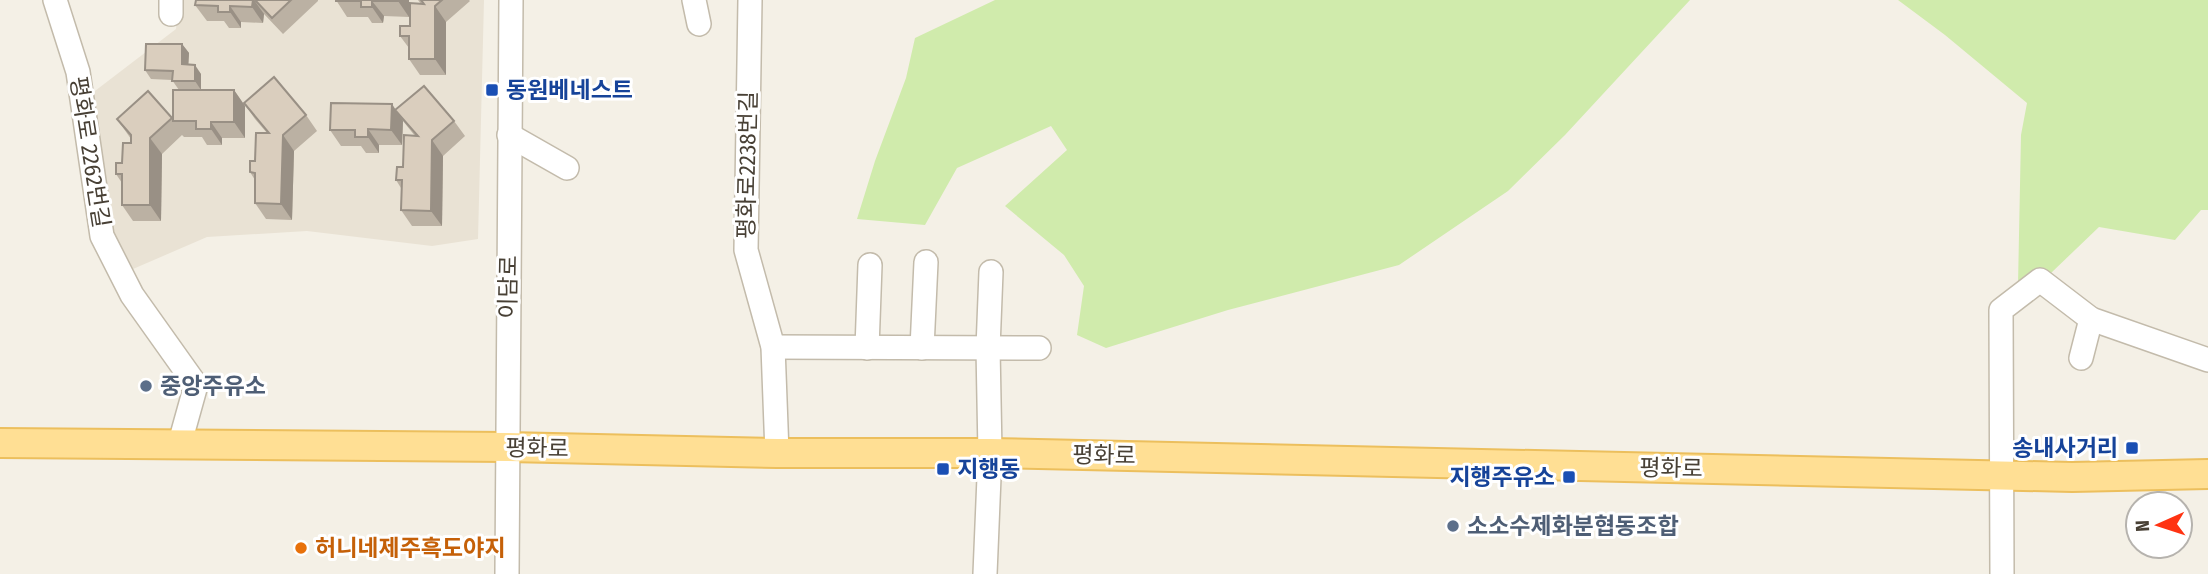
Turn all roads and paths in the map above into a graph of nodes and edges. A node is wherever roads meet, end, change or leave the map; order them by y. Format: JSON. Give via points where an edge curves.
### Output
{"nodes":[{"id":1,"x":511,"y":0,"type":"edge"},
{"id":2,"x":694,"y":0,"type":"edge"},
{"id":3,"x":750,"y":0,"type":"edge"},
{"id":4,"x":57,"y":1,"type":"edge"},
{"id":5,"x":699,"y":24,"type":"dead end"},
{"id":6,"x":509,"y":135,"type":"junction"},
{"id":7,"x":567,"y":169,"type":"dead end"},
{"id":8,"x":926,"y":262,"type":"dead end"},
{"id":9,"x":870,"y":265,"type":"dead end"},
{"id":10,"x":991,"y":272,"type":"dead end"},
{"id":11,"x":2091,"y":319,"type":"junction"},
{"id":12,"x":773,"y":347,"type":"junction"},
{"id":13,"x":867,"y":348,"type":"junction"},
{"id":14,"x":922,"y":348,"type":"junction"},
{"id":15,"x":988,"y":348,"type":"junction"},
{"id":16,"x":1039,"y":348,"type":"dead end"},
{"id":17,"x":2081,"y":358,"type":"dead end"},
{"id":18,"x":2208,"y":360,"type":"edge"},
{"id":19,"x":0,"y":443,"type":"edge"},
{"id":20,"x":179,"y":446,"type":"junction"},
{"id":21,"x":507,"y":447,"type":"junction"},
{"id":22,"x":777,"y":453,"type":"junction"},
{"id":23,"x":990,"y":453,"type":"junction"},
{"id":24,"x":2205,"y":468,"type":"edge"},
{"id":25,"x":2003,"y":475,"type":"junction"},
{"id":26,"x":507,"y":574,"type":"edge"},
{"id":27,"x":985,"y":574,"type":"edge"},
{"id":28,"x":2002,"y":574,"type":"edge"}],
"edges":[{"from":1,"to":6,"type":"street","name":"이담로"},
{"from":2,"to":5,"type":"street"},
{"from":3,"to":12,"type":"street","name":"평화로2238번길","via":[[746,250]]},
{"from":4,"to":20,"type":"street","name":"평화로 2262번길","via":[[78,72],[103,236],[132,295],[197,385]]},
{"from":6,"to":7,"type":"street"},
{"from":6,"to":21,"type":"street","name":"이담로"},
{"from":8,"to":14,"type":"street"},
{"from":9,"to":13,"type":"street"},
{"from":10,"to":15,"type":"street"},
{"from":11,"to":17,"type":"street"},
{"from":11,"to":18,"type":"street"},
{"from":11,"to":25,"type":"street","via":[[2040,280],[2001,310]]},
{"from":12,"to":13,"type":"street"},
{"from":12,"to":22,"type":"street","name":"평화로2238번길"},
{"from":13,"to":14,"type":"street"},
{"from":14,"to":15,"type":"street"},
{"from":15,"to":16,"type":"street"},
{"from":15,"to":23,"type":"street"},
{"from":19,"to":20,"type":"main road","name":"평화로"},
{"from":20,"to":21,"type":"main road","name":"평화로"},
{"from":21,"to":22,"type":"main road","name":"평화로"},
{"from":21,"to":26,"type":"street","name":"이담로"},
{"from":22,"to":23,"type":"main road","name":"평화로"},
{"from":23,"to":25,"type":"main road","name":"평화로"},
{"from":23,"to":27,"type":"street"},
{"from":24,"to":25,"type":"main road","name":"평화로","via":[[2072,477]]},
{"from":25,"to":28,"type":"street"}]}
